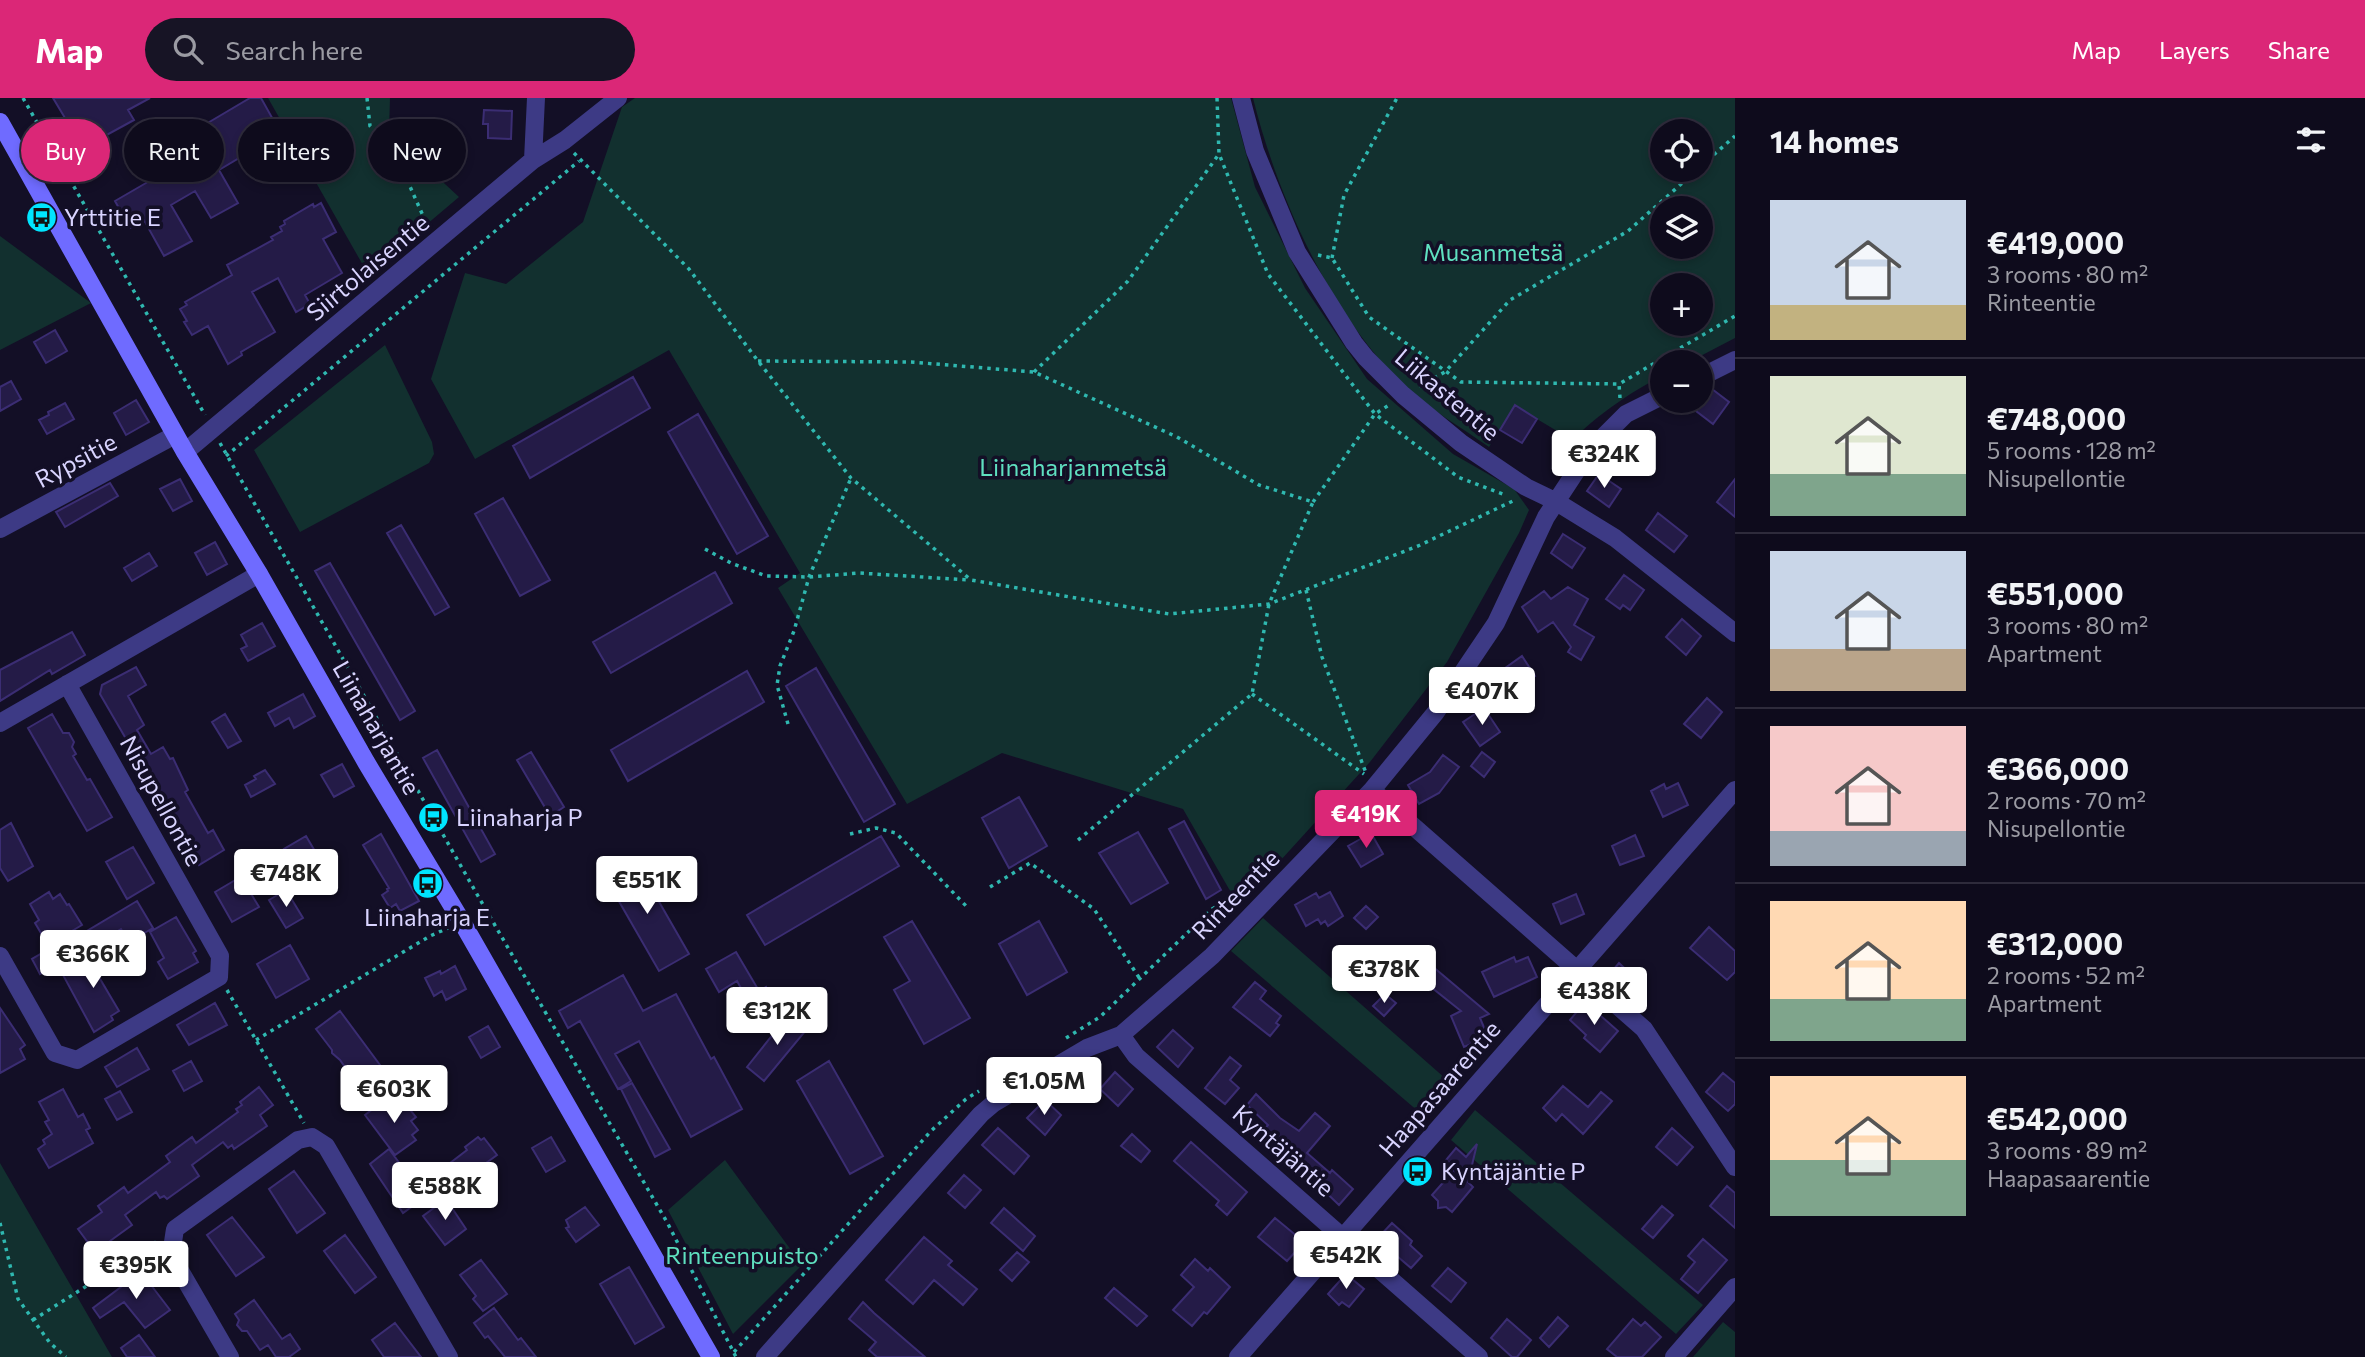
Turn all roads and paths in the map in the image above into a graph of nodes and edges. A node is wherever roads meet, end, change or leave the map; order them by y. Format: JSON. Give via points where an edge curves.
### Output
{"nodes":[{"id":1,"x":23,"y":98,"type":"edge"},
{"id":2,"x":367,"y":98,"type":"edge"},
{"id":3,"x":536,"y":98,"type":"edge"},
{"id":4,"x":618,"y":98,"type":"edge"},
{"id":5,"x":1241,"y":98,"type":"edge"},
{"id":6,"x":1396,"y":98,"type":"edge"},
{"id":7,"x":0,"y":122,"type":"edge"},
{"id":8,"x":1735,"y":136,"type":"edge"},
{"id":9,"x":565,"y":140,"type":"junction"},
{"id":10,"x":1219,"y":154,"type":"dead end"},
{"id":11,"x":1713,"y":155,"type":"edge"},
{"id":12,"x":533,"y":160,"type":"junction"},
{"id":13,"x":579,"y":160,"type":"junction"},
{"id":14,"x":1683,"y":182,"type":"edge"},
{"id":15,"x":442,"y":239,"type":"junction"},
{"id":16,"x":1297,"y":252,"type":"junction"},
{"id":17,"x":1332,"y":258,"type":"junction"},
{"id":18,"x":1735,"y":316,"type":"edge"},
{"id":19,"x":1735,"y":360,"type":"edge"},
{"id":20,"x":758,"y":361,"type":"junction"},
{"id":21,"x":1713,"y":371,"type":"edge"},
{"id":22,"x":1445,"y":372,"type":"junction"},
{"id":23,"x":1034,"y":373,"type":"junction"},
{"id":24,"x":1619,"y":384,"type":"junction"},
{"id":25,"x":1403,"y":396,"type":"junction"},
{"id":26,"x":1650,"y":402,"type":"edge"},
{"id":27,"x":1620,"y":406,"type":"dead end"},
{"id":28,"x":214,"y":430,"type":"junction"},
{"id":29,"x":175,"y":435,"type":"junction"},
{"id":30,"x":185,"y":452,"type":"junction"},
{"id":31,"x":226,"y":456,"type":"junction"},
{"id":32,"x":851,"y":478,"type":"junction"},
{"id":33,"x":1516,"y":500,"type":"dead end"},
{"id":34,"x":1555,"y":501,"type":"junction"},
{"id":35,"x":1313,"y":502,"type":"junction"},
{"id":36,"x":0,"y":529,"type":"edge"},
{"id":37,"x":705,"y":549,"type":"dead end"},
{"id":38,"x":259,"y":574,"type":"junction"},
{"id":39,"x":809,"y":578,"type":"junction"},
{"id":40,"x":971,"y":580,"type":"junction"},
{"id":41,"x":1306,"y":590,"type":"junction"},
{"id":42,"x":1269,"y":604,"type":"junction"},
{"id":43,"x":1735,"y":633,"type":"edge"},
{"id":44,"x":67,"y":684,"type":"junction"},
{"id":45,"x":1251,"y":694,"type":"junction"},
{"id":46,"x":0,"y":723,"type":"edge"},
{"id":47,"x":788,"y":724,"type":"dead end"},
{"id":48,"x":1374,"y":765,"type":"dead end"},
{"id":49,"x":1369,"y":782,"type":"junction"},
{"id":50,"x":1735,"y":790,"type":"edge"},
{"id":51,"x":850,"y":834,"type":"dead end"},
{"id":52,"x":1077,"y":841,"type":"dead end"},
{"id":53,"x":1259,"y":884,"type":"dead end"},
{"id":54,"x":990,"y":887,"type":"dead end"},
{"id":55,"x":969,"y":909,"type":"dead end"},
{"id":56,"x":462,"y":922,"type":"junction"},
{"id":57,"x":0,"y":956,"type":"edge"},
{"id":58,"x":1577,"y":971,"type":"junction"},
{"id":59,"x":219,"y":976,"type":"junction"},
{"id":60,"x":1140,"y":979,"type":"junction"},
{"id":61,"x":1121,"y":1035,"type":"junction"},
{"id":62,"x":1065,"y":1039,"type":"dead end"},
{"id":63,"x":256,"y":1040,"type":"junction"},
{"id":64,"x":986,"y":1087,"type":"dead end"},
{"id":65,"x":312,"y":1138,"type":"junction"},
{"id":66,"x":1735,"y":1167,"type":"edge"},
{"id":67,"x":0,"y":1223,"type":"edge"},
{"id":68,"x":175,"y":1230,"type":"junction"},
{"id":69,"x":1343,"y":1236,"type":"junction"},
{"id":70,"x":1735,"y":1287,"type":"edge"},
{"id":71,"x":33,"y":1320,"type":"junction"},
{"id":72,"x":735,"y":1355,"type":"edge"},
{"id":73,"x":66,"y":1357,"type":"edge"},
{"id":74,"x":230,"y":1357,"type":"edge"},
{"id":75,"x":449,"y":1357,"type":"edge"},
{"id":76,"x":711,"y":1357,"type":"edge"},
{"id":77,"x":765,"y":1357,"type":"edge"},
{"id":78,"x":1238,"y":1357,"type":"edge"},
{"id":79,"x":1479,"y":1357,"type":"edge"},
{"id":80,"x":1674,"y":1357,"type":"edge"}],
"edges":[{"from":1,"to":28,"type":"path"},
{"from":2,"to":15,"type":"path","via":[[370,125],[400,164],[424,218]]},
{"from":3,"to":12,"type":"street"},
{"from":4,"to":9,"type":"street","name":"Siirtolaisentie"},
{"from":5,"to":16,"type":"street","name":"Liikastentie","via":[[1255,151]]},
{"from":6,"to":17,"type":"path","via":[[1344,195]]},
{"from":7,"to":29,"type":"main road","name":"Liinaharjantie"},
{"from":8,"to":11,"type":"path"},
{"from":9,"to":12,"type":"street","name":"Siirtolaisentie"},
{"from":9,"to":13,"type":"path"},
{"from":10,"to":23,"type":"path","via":[[1128,281]]},
{"from":12,"to":15,"type":"street","name":"Siirtolaisentie"},
{"from":13,"to":20,"type":"path","via":[[689,268]]},
{"from":13,"to":31,"type":"path"},
{"from":14,"to":22,"type":"path","via":[[1628,231],[1510,300]]},
{"from":15,"to":28,"type":"street","name":"Siirtolaisentie"},
{"from":16,"to":17,"type":"path"},
{"from":16,"to":25,"type":"street","name":"Liikastentie","via":[[1354,343]]},
{"from":17,"to":22,"type":"path","via":[[1369,317]]},
{"from":18,"to":24,"type":"path"},
{"from":19,"to":21,"type":"street"},
{"from":20,"to":23,"type":"path","via":[[911,362]]},
{"from":20,"to":32,"type":"path"},
{"from":22,"to":24,"type":"path","via":[[1461,382]]},
{"from":22,"to":25,"type":"path"},
{"from":23,"to":35,"type":"path","via":[[1177,437],[1259,485]]},
{"from":24,"to":27,"type":"path"},
{"from":25,"to":34,"type":"street","name":"Liikastentie","via":[[1461,443]]},
{"from":25,"to":35,"type":"path","via":[[1375,415]]},
{"from":26,"to":34,"type":"street","name":"Rinteentie","via":[[1626,414],[1590,450]]},
{"from":28,"to":30,"type":"street","name":"Siirtolaisentie"},
{"from":28,"to":31,"type":"path"},
{"from":29,"to":30,"type":"main road","name":"Liinaharjantie"},
{"from":29,"to":36,"type":"street","name":"Rypsitie"},
{"from":30,"to":38,"type":"main road","name":"Liinaharjantie"},
{"from":31,"to":72,"type":"path","via":[[668,1224]]},
{"from":32,"to":39,"type":"path"},
{"from":32,"to":40,"type":"path"},
{"from":33,"to":41,"type":"path","via":[[1418,547]]},
{"from":34,"to":43,"type":"street","name":"Liikastentie","via":[[1615,538]]},
{"from":34,"to":49,"type":"street","name":"Rinteentie","via":[[1496,623],[1436,712]]},
{"from":35,"to":42,"type":"path"},
{"from":37,"to":39,"type":"path","via":[[766,576]]},
{"from":38,"to":44,"type":"street"},
{"from":38,"to":56,"type":"main road","name":"Liinaharjantie"},
{"from":39,"to":40,"type":"path","via":[[859,573]]},
{"from":39,"to":47,"type":"path","via":[[777,685]]},
{"from":40,"to":42,"type":"path","via":[[1169,614]]},
{"from":41,"to":42,"type":"path"},
{"from":41,"to":49,"type":"path","via":[[1322,657]]},
{"from":42,"to":45,"type":"path"},
{"from":44,"to":46,"type":"street"},
{"from":44,"to":59,"type":"street","name":"Nisupellontie","via":[[220,956]]},
{"from":45,"to":49,"type":"path"},
{"from":45,"to":52,"type":"path"},
{"from":48,"to":49,"type":"path"},
{"from":49,"to":58,"type":"street"},
{"from":49,"to":61,"type":"street","name":"Rinteentie","via":[[1212,956]]},
{"from":50,"to":58,"type":"street","name":"Haapasaarentie"},
{"from":51,"to":55,"type":"path","via":[[876,828],[896,833]]},
{"from":53,"to":60,"type":"path","via":[[1212,909]]},
{"from":54,"to":60,"type":"path","via":[[1030,863],[1094,909]]},
{"from":56,"to":63,"type":"path","via":[[429,936]]},
{"from":56,"to":76,"type":"main road","name":"Liinaharjantie"},
{"from":57,"to":59,"type":"street","via":[[55,1053],[77,1060]]},
{"from":58,"to":66,"type":"street","via":[[1644,1029]]},
{"from":58,"to":69,"type":"street","name":"Haapasaarentie"},
{"from":59,"to":63,"type":"path"},
{"from":60,"to":62,"type":"path","via":[[1100,1017]]},
{"from":61,"to":69,"type":"street","name":"Kyntäjäntie","via":[[1136,1055]]},
{"from":61,"to":77,"type":"street","name":"Rinteentie","via":[[1087,1048],[993,1103]]},
{"from":63,"to":65,"type":"path"},
{"from":64,"to":72,"type":"path","via":[[931,1132]]},
{"from":65,"to":68,"type":"street","via":[[299,1140]]},
{"from":65,"to":75,"type":"street","via":[[326,1146]]},
{"from":67,"to":71,"type":"path","via":[[18,1298]]},
{"from":68,"to":71,"type":"path"},
{"from":68,"to":74,"type":"street","via":[[171,1255]]},
{"from":69,"to":78,"type":"street","name":"Haapasaarentie"},
{"from":69,"to":79,"type":"street","name":"Kyntäjäntie"},
{"from":70,"to":80,"type":"street"},
{"from":71,"to":73,"type":"path"}]}
